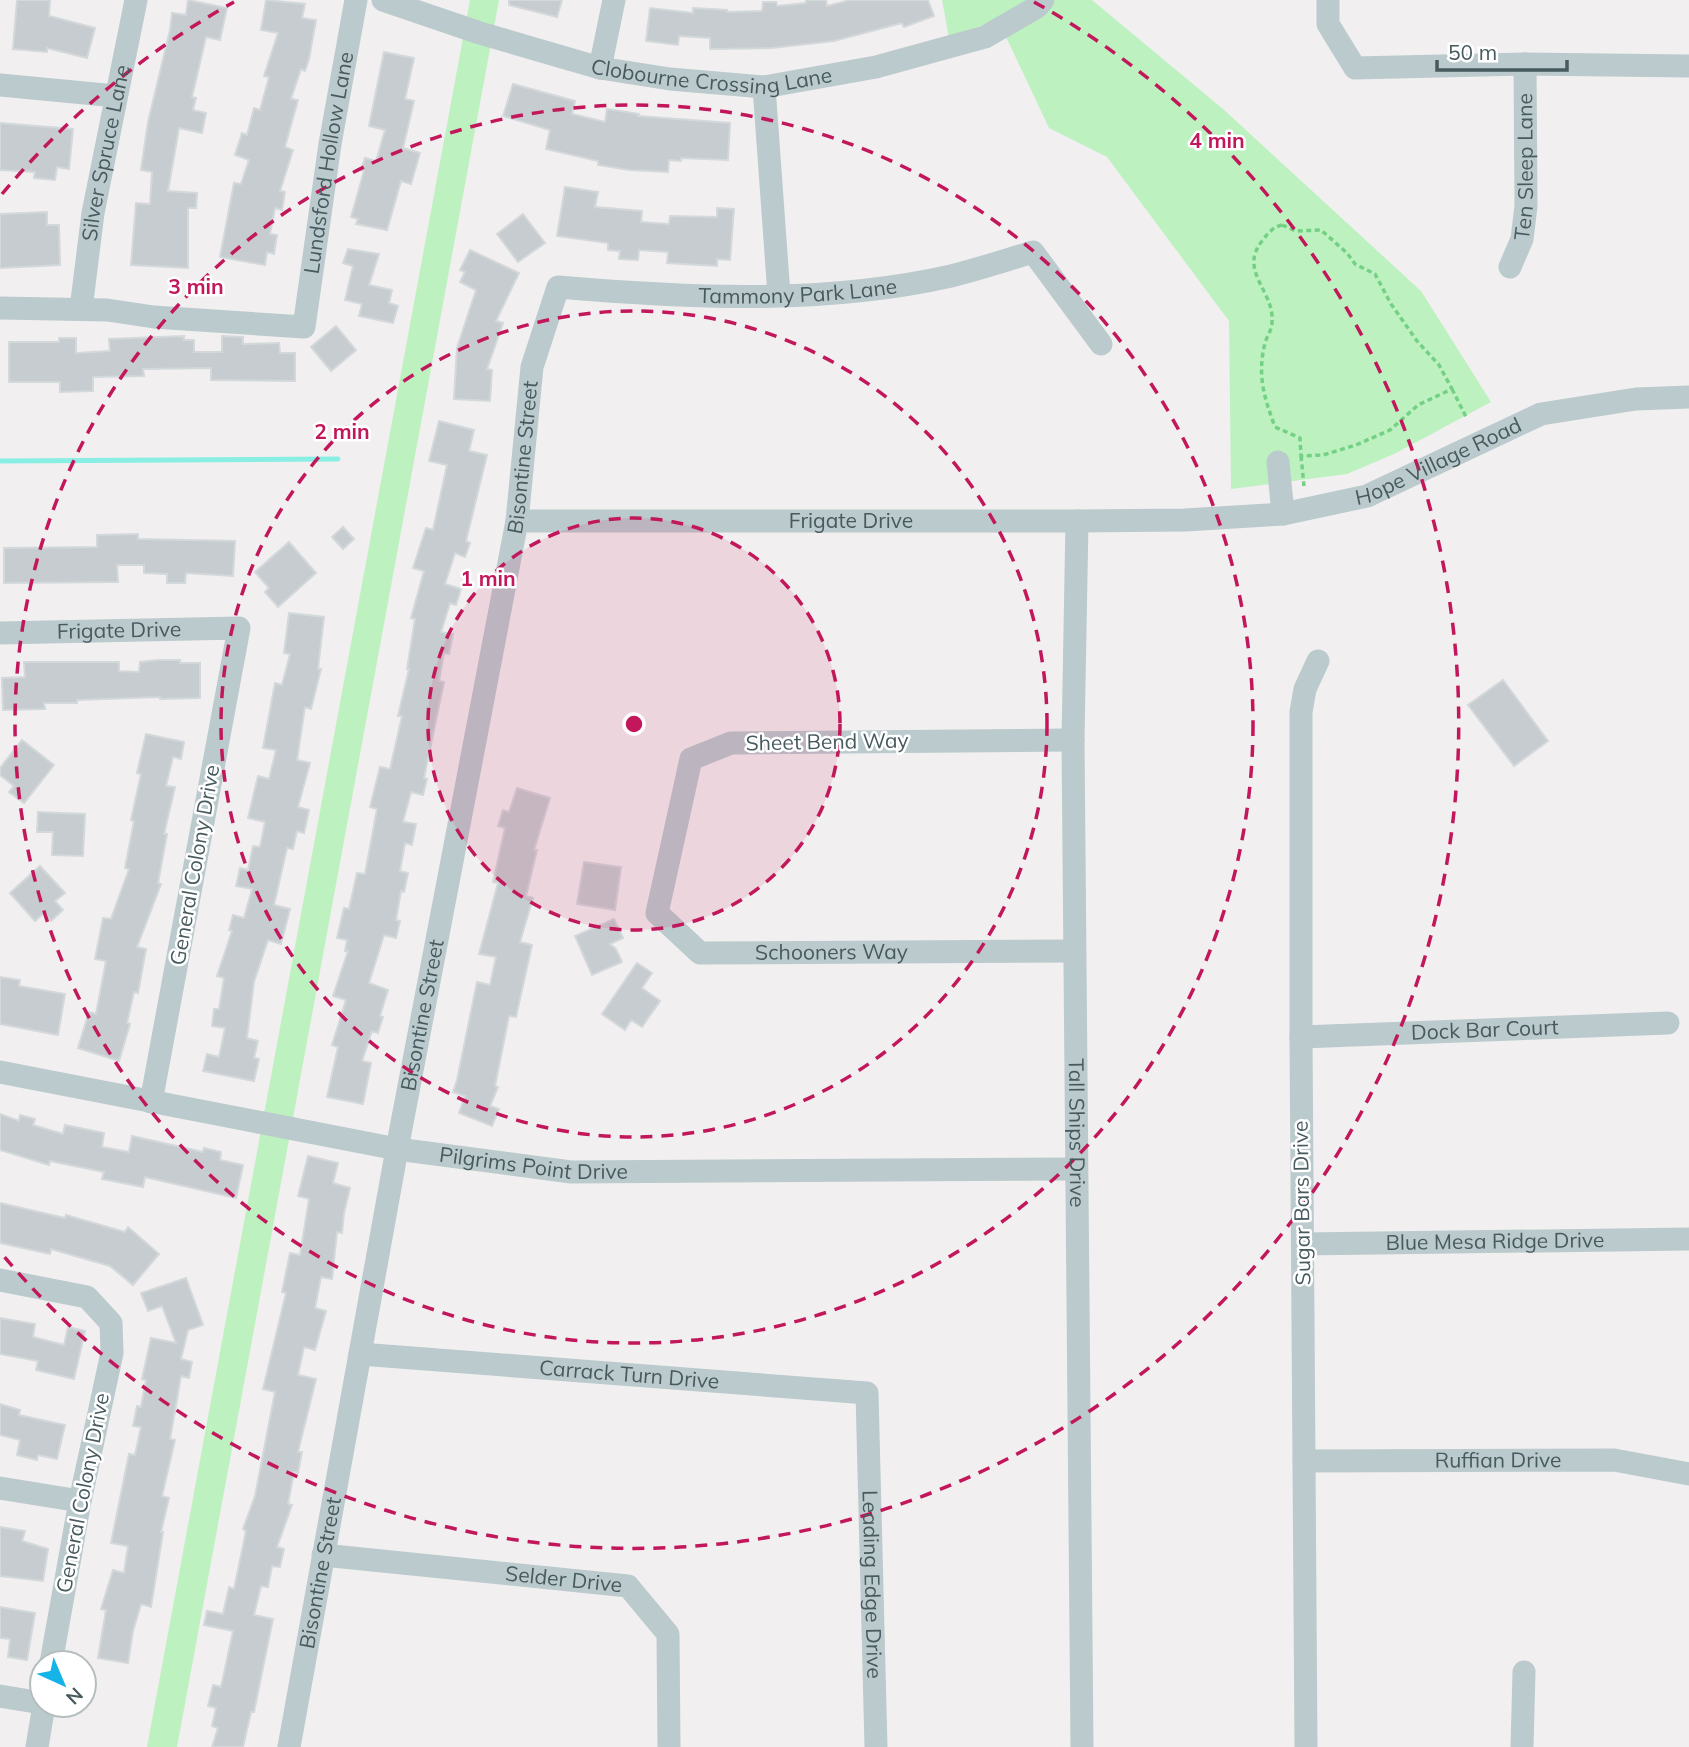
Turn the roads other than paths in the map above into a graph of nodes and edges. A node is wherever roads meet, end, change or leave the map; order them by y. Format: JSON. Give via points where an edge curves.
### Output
{"nodes":[{"id":1,"x":136,"y":0,"type":"edge"},
{"id":2,"x":356,"y":0,"type":"edge"},
{"id":3,"x":383,"y":0,"type":"edge"},
{"id":4,"x":614,"y":0,"type":"edge"},
{"id":5,"x":1328,"y":0,"type":"edge"},
{"id":6,"x":1040,"y":4,"type":"edge"},
{"id":7,"x":1525,"y":64,"type":"junction"},
{"id":8,"x":1689,"y":66,"type":"edge"},
{"id":9,"x":600,"y":68,"type":"junction"},
{"id":10,"x":0,"y":85,"type":"edge"},
{"id":11,"x":764,"y":87,"type":"junction"},
{"id":12,"x":116,"y":96,"type":"junction"},
{"id":13,"x":1510,"y":267,"type":"dead end"},
{"id":14,"x":558,"y":287,"type":"joint"},
{"id":15,"x":779,"y":295,"type":"junction"},
{"id":16,"x":0,"y":308,"type":"edge"},
{"id":17,"x":81,"y":309,"type":"junction"},
{"id":18,"x":1101,"y":344,"type":"dead end"},
{"id":19,"x":1689,"y":397,"type":"edge"},
{"id":20,"x":1278,"y":462,"type":"dead end"},
{"id":21,"x":1283,"y":514,"type":"junction"},
{"id":22,"x":1185,"y":520,"type":"joint"},
{"id":23,"x":517,"y":521,"type":"junction"},
{"id":24,"x":1077,"y":521,"type":"junction"},
{"id":25,"x":239,"y":628,"type":"joint"},
{"id":26,"x":0,"y":633,"type":"edge"},
{"id":27,"x":1318,"y":661,"type":"dead end"},
{"id":28,"x":1073,"y":740,"type":"junction"},
{"id":29,"x":668,"y":863,"type":"joint"},
{"id":30,"x":1074,"y":951,"type":"junction"},
{"id":31,"x":1668,"y":1023,"type":"dead end"},
{"id":32,"x":1301,"y":1037,"type":"junction"},
{"id":33,"x":0,"y":1072,"type":"edge"},
{"id":34,"x":151,"y":1102,"type":"junction"},
{"id":35,"x":397,"y":1149,"type":"junction"},
{"id":36,"x":1076,"y":1169,"type":"junction"},
{"id":37,"x":1689,"y":1239,"type":"edge"},
{"id":38,"x":1303,"y":1244,"type":"junction"},
{"id":39,"x":0,"y":1280,"type":"edge"},
{"id":40,"x":360,"y":1354,"type":"junction"},
{"id":41,"x":868,"y":1423,"type":"joint"},
{"id":42,"x":1304,"y":1461,"type":"junction"},
{"id":43,"x":1689,"y":1474,"type":"edge"},
{"id":44,"x":0,"y":1488,"type":"edge"},
{"id":45,"x":80,"y":1501,"type":"junction"},
{"id":46,"x":323,"y":1555,"type":"junction"},
{"id":47,"x":54,"y":1649,"type":"edge"},
{"id":48,"x":1524,"y":1672,"type":"dead end"},
{"id":49,"x":0,"y":1696,"type":"edge"},
{"id":50,"x":28,"y":1701,"type":"edge"},
{"id":51,"x":41,"y":1719,"type":"edge"},
{"id":52,"x":37,"y":1747,"type":"edge"},
{"id":53,"x":289,"y":1747,"type":"edge"},
{"id":54,"x":669,"y":1747,"type":"edge"},
{"id":55,"x":876,"y":1747,"type":"edge"},
{"id":56,"x":1082,"y":1747,"type":"edge"},
{"id":57,"x":1306,"y":1747,"type":"edge"},
{"id":58,"x":1522,"y":1747,"type":"edge"}],
"edges":[{"from":1,"to":12,"type":"street","name":"Silver Spruce Lane"},
{"from":2,"to":17,"type":"street","name":"Lundsford Hollow Lane","via":[[304,327]]},
{"from":3,"to":9,"type":"street","name":"Clobourne Crossing Lane"},
{"from":4,"to":9,"type":"street"},
{"from":5,"to":7,"type":"street","via":[[1328,24],[1355,68]]},
{"from":6,"to":11,"type":"street","name":"Clobourne Crossing Lane","via":[[985,37],[876,67]]},
{"from":7,"to":8,"type":"street"},
{"from":7,"to":13,"type":"street","name":"Ten Sleep Lane","via":[[1526,206],[1522,239]]},
{"from":9,"to":11,"type":"street","name":"Clobourne Crossing Lane"},
{"from":10,"to":12,"type":"street"},
{"from":11,"to":15,"type":"street"},
{"from":12,"to":17,"type":"street","name":"Silver Spruce Lane","via":[[93,213]]},
{"from":14,"to":15,"type":"street","name":"Tammony Park Lane","via":[[672,296]]},
{"from":14,"to":23,"type":"street","name":"Bisontine Street","via":[[532,367]]},
{"from":15,"to":18,"type":"street","name":"Tammony Park Lane","via":[[864,290],[951,276],[1033,252]]},
{"from":16,"to":17,"type":"street"},
{"from":19,"to":21,"type":"street","name":"Hope Village Road","via":[[1636,399],[1541,414],[1367,496]]},
{"from":20,"to":21,"type":"street"},
{"from":21,"to":22,"type":"street","name":"Hope Village Road"},
{"from":22,"to":24,"type":"street","name":"Frigate Drive"},
{"from":23,"to":24,"type":"street","name":"Frigate Drive"},
{"from":23,"to":35,"type":"street","name":"Bisontine Street"},
{"from":24,"to":28,"type":"street","name":"Tall Ships Drive"},
{"from":25,"to":26,"type":"street","name":"Frigate Drive"},
{"from":25,"to":34,"type":"street","name":"General Colony Drive"},
{"from":27,"to":32,"type":"street","name":"Sugar Bars Drive","via":[[1300,712]]},
{"from":28,"to":29,"type":"street","name":"Sheet Bend Way","via":[[731,743],[691,759]]},
{"from":28,"to":30,"type":"street","name":"Tall Ships Drive"},
{"from":29,"to":30,"type":"street","name":"Schooners Way","via":[[656,913],[699,953]]},
{"from":30,"to":36,"type":"street","name":"Tall Ships Drive"},
{"from":31,"to":32,"type":"street","name":"Dock Bar Court"},
{"from":32,"to":38,"type":"street","name":"Sugar Bars Drive"},
{"from":33,"to":34,"type":"street","name":"Pilgrims Point Drive"},
{"from":34,"to":35,"type":"street","name":"Pilgrims Point Drive"},
{"from":35,"to":36,"type":"street","name":"Pilgrims Point Drive","via":[[571,1172]]},
{"from":35,"to":40,"type":"street","name":"Bisontine Street"},
{"from":36,"to":56,"type":"street","name":"Tall Ships Drive"},
{"from":37,"to":38,"type":"street","name":"Blue Mesa Ridge Drive"},
{"from":38,"to":42,"type":"street","name":"Sugar Bars Drive"},
{"from":39,"to":45,"type":"street","name":"General Colony Drive","via":[[87,1297],[111,1323],[112,1353]]},
{"from":40,"to":41,"type":"street","name":"Carrack Turn Drive","via":[[867,1393]]},
{"from":40,"to":46,"type":"street","name":"Bisontine Street"},
{"from":41,"to":55,"type":"street","name":"Leading Edge Drive"},
{"from":42,"to":43,"type":"street","name":"Ruffian Drive","via":[[1614,1460]]},
{"from":42,"to":57,"type":"street","name":"Sugar Bars Drive"},
{"from":44,"to":45,"type":"street"},
{"from":45,"to":47,"type":"street","name":"General Colony Drive"},
{"from":46,"to":53,"type":"street","name":"Bisontine Street"},
{"from":46,"to":54,"type":"street","name":"Selder Drive","via":[[628,1586],[668,1634]]},
{"from":48,"to":58,"type":"street"},
{"from":49,"to":50,"type":"street"},
{"from":51,"to":52,"type":"street"}]}
